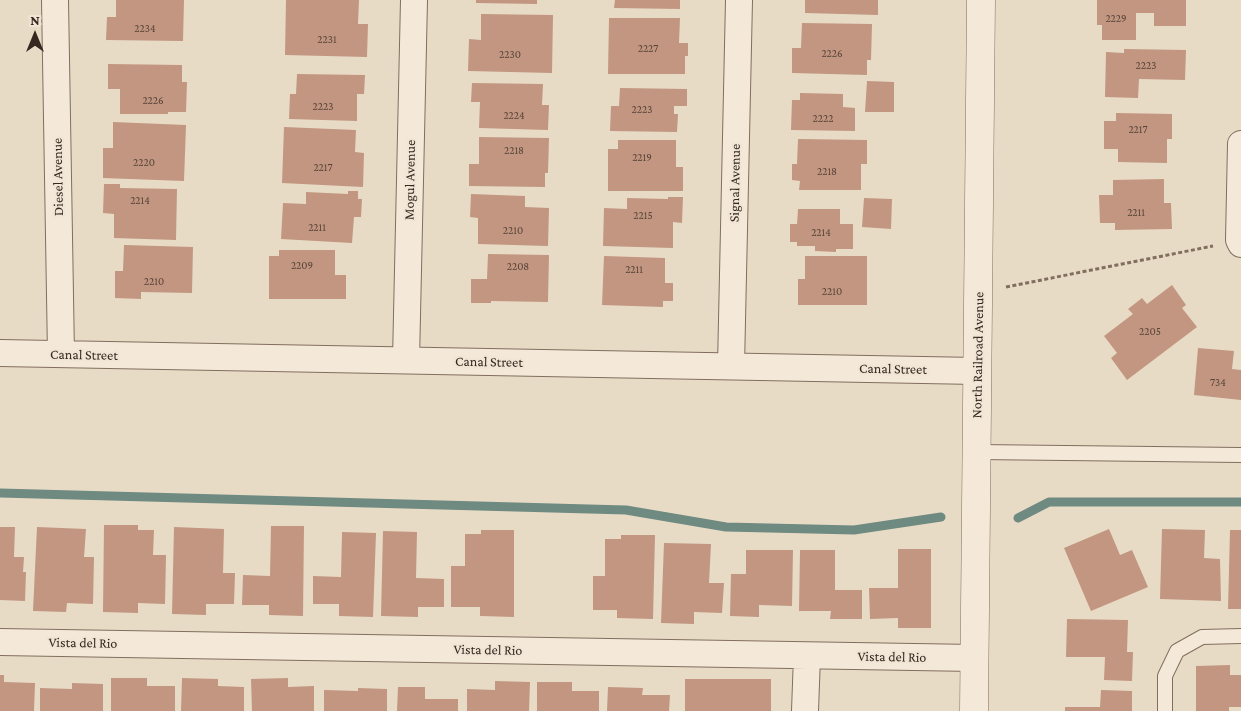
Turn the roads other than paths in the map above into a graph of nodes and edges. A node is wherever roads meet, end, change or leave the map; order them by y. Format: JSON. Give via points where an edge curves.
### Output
{"nodes":[{"id":1,"x":55,"y":0,"type":"edge"},
{"id":2,"x":414,"y":0,"type":"edge"},
{"id":3,"x":739,"y":0,"type":"edge"},
{"id":4,"x":981,"y":0,"type":"edge"},
{"id":5,"x":1241,"y":144,"type":"edge"},
{"id":6,"x":1240,"y":242,"type":"edge"},
{"id":7,"x":0,"y":353,"type":"edge"},
{"id":8,"x":61,"y":354,"type":"junction"},
{"id":9,"x":406,"y":360,"type":"junction"},
{"id":10,"x":731,"y":366,"type":"junction"},
{"id":11,"x":977,"y":371,"type":"junction"},
{"id":12,"x":977,"y":452,"type":"junction"},
{"id":13,"x":1241,"y":455,"type":"edge"},
{"id":14,"x":1241,"y":636,"type":"edge"},
{"id":15,"x":0,"y":642,"type":"edge"},
{"id":16,"x":807,"y":656,"type":"junction"},
{"id":17,"x":975,"y":658,"type":"junction"},
{"id":18,"x":806,"y":711,"type":"edge"},
{"id":19,"x":974,"y":711,"type":"edge"},
{"id":20,"x":1165,"y":711,"type":"edge"}],
"edges":[{"from":1,"to":8,"type":"street","name":"Diesel Avenue"},
{"from":2,"to":9,"type":"street","name":"Mogul Avenue"},
{"from":3,"to":10,"type":"street","name":"Signal Avenue"},
{"from":4,"to":11,"type":"street","name":"North Railroad Avenue"},
{"from":5,"to":6,"type":"street"},
{"from":7,"to":8,"type":"street","name":"Canal Street"},
{"from":8,"to":9,"type":"street","name":"Canal Street"},
{"from":9,"to":10,"type":"street","name":"Canal Street"},
{"from":10,"to":11,"type":"street","name":"Canal Street"},
{"from":11,"to":12,"type":"street","name":"North Railroad Avenue"},
{"from":12,"to":13,"type":"lane"},
{"from":12,"to":17,"type":"street","name":"North Railroad Avenue"},
{"from":14,"to":20,"type":"lane","via":[[1202,637],[1178,651],[1165,676]]},
{"from":15,"to":16,"type":"street","name":"Vista del Rio"},
{"from":16,"to":17,"type":"street","name":"Vista del Rio"},
{"from":16,"to":18,"type":"street"},
{"from":17,"to":19,"type":"street","name":"North Railroad Avenue"}]}
